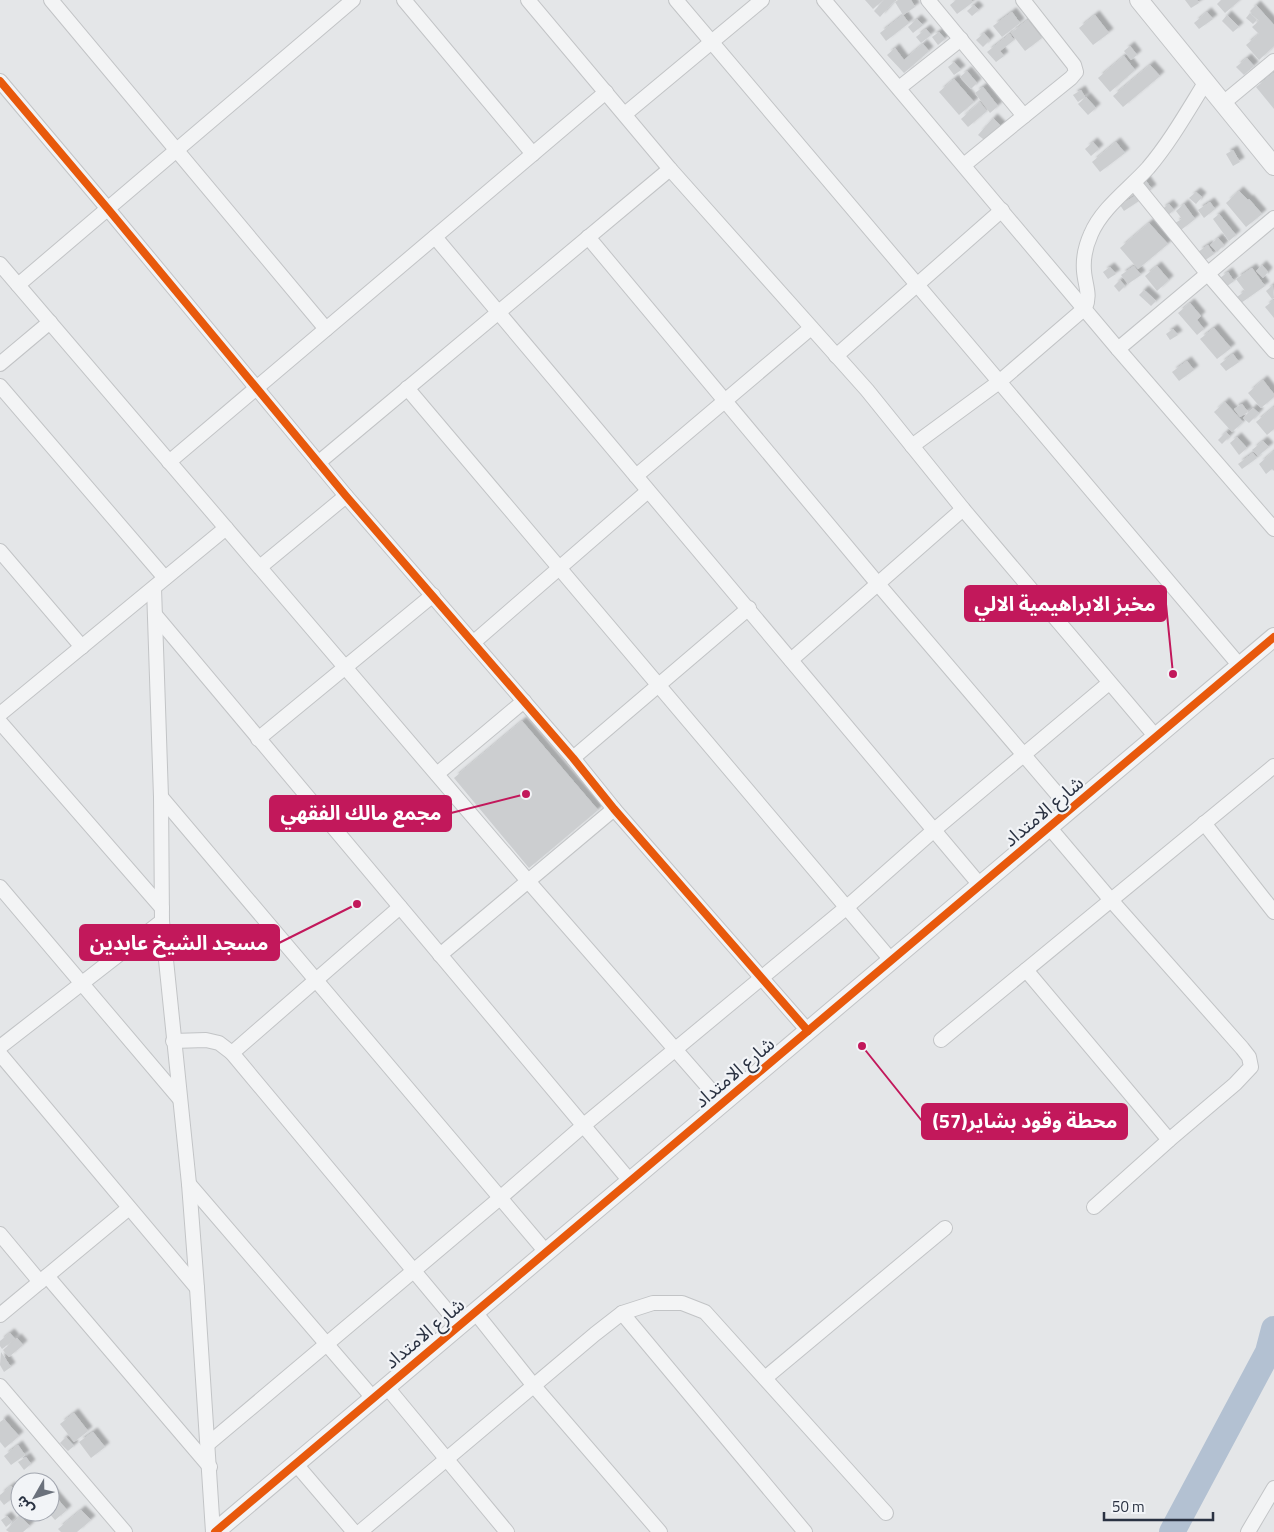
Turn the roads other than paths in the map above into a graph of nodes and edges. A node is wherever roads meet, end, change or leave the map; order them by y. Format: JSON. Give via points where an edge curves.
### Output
{"nodes":[{"id":1,"x":51,"y":0,"type":"edge"},
{"id":2,"x":353,"y":0,"type":"edge"},
{"id":3,"x":404,"y":0,"type":"edge"},
{"id":4,"x":528,"y":0,"type":"edge"},
{"id":5,"x":676,"y":0,"type":"edge"},
{"id":6,"x":762,"y":0,"type":"edge"},
{"id":7,"x":824,"y":0,"type":"edge"},
{"id":8,"x":928,"y":0,"type":"edge"},
{"id":9,"x":1023,"y":0,"type":"edge"},
{"id":10,"x":1139,"y":0,"type":"edge"},
{"id":11,"x":961,"y":39,"type":"junction"},
{"id":12,"x":712,"y":42,"type":"junction"},
{"id":13,"x":1274,"y":61,"type":"edge"},
{"id":14,"x":0,"y":81,"type":"edge"},
{"id":15,"x":1205,"y":83,"type":"junction"},
{"id":16,"x":899,"y":88,"type":"junction"},
{"id":17,"x":606,"y":92,"type":"junction"},
{"id":18,"x":1222,"y":104,"type":"junction"},
{"id":19,"x":625,"y":114,"type":"junction"},
{"id":20,"x":1024,"y":116,"type":"junction"},
{"id":21,"x":177,"y":150,"type":"junction"},
{"id":22,"x":533,"y":154,"type":"junction"},
{"id":23,"x":964,"y":165,"type":"junction"},
{"id":24,"x":1274,"y":166,"type":"edge"},
{"id":25,"x":670,"y":169,"type":"junction"},
{"id":26,"x":1134,"y":183,"type":"junction"},
{"id":27,"x":108,"y":209,"type":"junction"},
{"id":28,"x":1002,"y":210,"type":"junction"},
{"id":29,"x":1274,"y":218,"type":"edge"},
{"id":30,"x":434,"y":237,"type":"junction"},
{"id":31,"x":588,"y":237,"type":"junction"},
{"id":32,"x":0,"y":264,"type":"edge"},
{"id":33,"x":1207,"y":273,"type":"junction"},
{"id":34,"x":916,"y":284,"type":"junction"},
{"id":35,"x":18,"y":286,"type":"junction"},
{"id":36,"x":1085,"y":308,"type":"junction"},
{"id":37,"x":498,"y":312,"type":"junction"},
{"id":38,"x":50,"y":322,"type":"junction"},
{"id":39,"x":811,"y":328,"type":"junction"},
{"id":40,"x":326,"y":329,"type":"junction"},
{"id":41,"x":1118,"y":349,"type":"junction"},
{"id":42,"x":1274,"y":351,"type":"edge"},
{"id":43,"x":836,"y":356,"type":"junction"},
{"id":44,"x":0,"y":364,"type":"edge"},
{"id":45,"x":999,"y":382,"type":"junction"},
{"id":46,"x":0,"y":386,"type":"edge"},
{"id":47,"x":257,"y":388,"type":"junction"},
{"id":48,"x":407,"y":388,"type":"junction"},
{"id":49,"x":724,"y":401,"type":"junction"},
{"id":50,"x":912,"y":446,"type":"junction"},
{"id":51,"x":169,"y":462,"type":"junction"},
{"id":52,"x":318,"y":463,"type":"junction"},
{"id":53,"x":636,"y":476,"type":"junction"},
{"id":54,"x":648,"y":491,"type":"junction"},
{"id":55,"x":346,"y":496,"type":"junction"},
{"id":56,"x":963,"y":509,"type":"junction"},
{"id":57,"x":226,"y":528,"type":"junction"},
{"id":58,"x":1274,"y":530,"type":"edge"},
{"id":59,"x":0,"y":551,"type":"edge"},
{"id":60,"x":560,"y":566,"type":"junction"},
{"id":61,"x":260,"y":568,"type":"junction"},
{"id":62,"x":165,"y":578,"type":"junction"},
{"id":63,"x":878,"y":584,"type":"junction"},
{"id":64,"x":154,"y":588,"type":"junction"},
{"id":65,"x":433,"y":595,"type":"junction"},
{"id":66,"x":749,"y":608,"type":"junction"},
{"id":67,"x":156,"y":616,"type":"junction"},
{"id":68,"x":1274,"y":637,"type":"edge"},
{"id":69,"x":474,"y":642,"type":"junction"},
{"id":70,"x":82,"y":648,"type":"junction"},
{"id":71,"x":791,"y":660,"type":"junction"},
{"id":72,"x":1240,"y":666,"type":"junction"},
{"id":73,"x":346,"y":668,"type":"junction"},
{"id":74,"x":1109,"y":683,"type":"junction"},
{"id":75,"x":659,"y":684,"type":"junction"},
{"id":76,"x":524,"y":701,"type":"junction"},
{"id":77,"x":0,"y":714,"type":"edge"},
{"id":78,"x":0,"y":722,"type":"edge"},
{"id":79,"x":1156,"y":737,"type":"junction"},
{"id":80,"x":258,"y":739,"type":"junction"},
{"id":81,"x":1023,"y":754,"type":"junction"},
{"id":82,"x":573,"y":758,"type":"junction"},
{"id":83,"x":1274,"y":766,"type":"edge"},
{"id":84,"x":437,"y":774,"type":"junction"},
{"id":85,"x":161,"y":797,"type":"junction"},
{"id":86,"x":614,"y":809,"type":"junction"},
{"id":87,"x":1070,"y":810,"type":"junction"},
{"id":88,"x":1204,"y":822,"type":"junction"},
{"id":89,"x":1049,"y":827,"type":"junction"},
{"id":90,"x":933,"y":831,"type":"junction"},
{"id":91,"x":528,"y":881,"type":"junction"},
{"id":92,"x":980,"y":885,"type":"junction"},
{"id":93,"x":0,"y":887,"type":"edge"},
{"id":94,"x":1110,"y":899,"type":"junction"},
{"id":95,"x":400,"y":907,"type":"junction"},
{"id":96,"x":846,"y":907,"type":"junction"},
{"id":97,"x":1274,"y":912,"type":"edge"},
{"id":98,"x":162,"y":914,"type":"junction"},
{"id":99,"x":440,"y":955,"type":"junction"},
{"id":100,"x":892,"y":960,"type":"junction"},
{"id":101,"x":1026,"y":970,"type":"junction"},
{"id":102,"x":762,"y":977,"type":"junction"},
{"id":103,"x":316,"y":980,"type":"junction"},
{"id":104,"x":81,"y":983,"type":"junction"},
{"id":105,"x":808,"y":1031,"type":"junction"},
{"id":106,"x":941,"y":1040,"type":"dead end"},
{"id":107,"x":174,"y":1041,"type":"junction"},
{"id":108,"x":0,"y":1047,"type":"edge"},
{"id":109,"x":675,"y":1050,"type":"junction"},
{"id":110,"x":232,"y":1053,"type":"junction"},
{"id":111,"x":0,"y":1054,"type":"edge"},
{"id":112,"x":179,"y":1098,"type":"junction"},
{"id":113,"x":722,"y":1103,"type":"junction"},
{"id":114,"x":584,"y":1125,"type":"junction"},
{"id":115,"x":1169,"y":1140,"type":"junction"},
{"id":116,"x":630,"y":1181,"type":"junction"},
{"id":117,"x":189,"y":1184,"type":"junction"},
{"id":118,"x":500,"y":1198,"type":"junction"},
{"id":119,"x":1094,"y":1207,"type":"dead end"},
{"id":120,"x":129,"y":1208,"type":"junction"},
{"id":121,"x":944,"y":1228,"type":"dead end"},
{"id":122,"x":0,"y":1234,"type":"edge"},
{"id":123,"x":546,"y":1252,"type":"junction"},
{"id":124,"x":414,"y":1270,"type":"junction"},
{"id":125,"x":43,"y":1279,"type":"junction"},
{"id":126,"x":197,"y":1288,"type":"junction"},
{"id":127,"x":475,"y":1312,"type":"junction"},
{"id":128,"x":622,"y":1313,"type":"junction"},
{"id":129,"x":0,"y":1315,"type":"edge"},
{"id":130,"x":459,"y":1325,"type":"junction"},
{"id":131,"x":327,"y":1344,"type":"junction"},
{"id":132,"x":764,"y":1378,"type":"junction"},
{"id":133,"x":0,"y":1386,"type":"edge"},
{"id":134,"x":534,"y":1386,"type":"junction"},
{"id":135,"x":379,"y":1392,"type":"junction"},
{"id":136,"x":208,"y":1444,"type":"junction"},
{"id":137,"x":446,"y":1459,"type":"junction"},
{"id":138,"x":296,"y":1463,"type":"junction"},
{"id":139,"x":210,"y":1467,"type":"junction"},
{"id":140,"x":1273,"y":1494,"type":"edge"},
{"id":141,"x":886,"y":1513,"type":"dead end"},
{"id":142,"x":125,"y":1532,"type":"edge"},
{"id":143,"x":214,"y":1532,"type":"edge"},
{"id":144,"x":354,"y":1532,"type":"edge"},
{"id":145,"x":360,"y":1532,"type":"edge"},
{"id":146,"x":507,"y":1532,"type":"edge"},
{"id":147,"x":660,"y":1532,"type":"edge"},
{"id":148,"x":805,"y":1532,"type":"edge"},
{"id":149,"x":1248,"y":1532,"type":"edge"}],
"edges":[{"from":1,"to":21,"type":"street"},
{"from":2,"to":21,"type":"street"},
{"from":3,"to":22,"type":"street"},
{"from":4,"to":17,"type":"street"},
{"from":5,"to":12,"type":"street"},
{"from":6,"to":12,"type":"street"},
{"from":7,"to":16,"type":"street"},
{"from":8,"to":11,"type":"street"},
{"from":9,"to":20,"type":"street","via":[[1074,65],[1076,72]]},
{"from":10,"to":15,"type":"street"},
{"from":11,"to":16,"type":"street"},
{"from":11,"to":20,"type":"street"},
{"from":12,"to":19,"type":"street"},
{"from":12,"to":34,"type":"street"},
{"from":13,"to":18,"type":"street"},
{"from":14,"to":27,"type":"street"},
{"from":15,"to":18,"type":"street"},
{"from":15,"to":26,"type":"street","via":[[1164,148]]},
{"from":16,"to":23,"type":"street"},
{"from":17,"to":19,"type":"street"},
{"from":17,"to":22,"type":"street"},
{"from":18,"to":24,"type":"street"},
{"from":19,"to":25,"type":"street"},
{"from":20,"to":23,"type":"street"},
{"from":21,"to":27,"type":"street"},
{"from":21,"to":40,"type":"street"},
{"from":22,"to":30,"type":"street"},
{"from":23,"to":28,"type":"street"},
{"from":25,"to":31,"type":"street"},
{"from":25,"to":39,"type":"street"},
{"from":26,"to":33,"type":"street"},
{"from":26,"to":36,"type":"street","via":[[1101,217],[1091,234],[1084,262],[1088,299]]},
{"from":27,"to":35,"type":"street"},
{"from":27,"to":47,"type":"street"},
{"from":28,"to":34,"type":"street"},
{"from":28,"to":36,"type":"street"},
{"from":29,"to":33,"type":"street"},
{"from":30,"to":37,"type":"street"},
{"from":30,"to":40,"type":"street"},
{"from":31,"to":37,"type":"street"},
{"from":31,"to":49,"type":"street"},
{"from":32,"to":35,"type":"street"},
{"from":33,"to":41,"type":"street"},
{"from":33,"to":42,"type":"street"},
{"from":34,"to":43,"type":"street"},
{"from":34,"to":45,"type":"street"},
{"from":35,"to":38,"type":"street"},
{"from":36,"to":41,"type":"street"},
{"from":36,"to":45,"type":"street"},
{"from":37,"to":48,"type":"street"},
{"from":37,"to":53,"type":"street"},
{"from":38,"to":44,"type":"street"},
{"from":38,"to":51,"type":"street"},
{"from":39,"to":43,"type":"street"},
{"from":39,"to":49,"type":"street"},
{"from":40,"to":47,"type":"street"},
{"from":41,"to":58,"type":"street"},
{"from":43,"to":50,"type":"street"},
{"from":45,"to":50,"type":"street"},
{"from":45,"to":72,"type":"street"},
{"from":46,"to":62,"type":"street"},
{"from":47,"to":51,"type":"street"},
{"from":47,"to":52,"type":"street"},
{"from":48,"to":52,"type":"street"},
{"from":48,"to":60,"type":"street"},
{"from":49,"to":53,"type":"street"},
{"from":49,"to":63,"type":"street"},
{"from":50,"to":56,"type":"street"},
{"from":51,"to":57,"type":"street"},
{"from":52,"to":55,"type":"street"},
{"from":53,"to":54,"type":"street"},
{"from":54,"to":60,"type":"street"},
{"from":54,"to":66,"type":"street"},
{"from":55,"to":61,"type":"street"},
{"from":55,"to":65,"type":"street"},
{"from":56,"to":63,"type":"street"},
{"from":56,"to":74,"type":"street"},
{"from":57,"to":61,"type":"street"},
{"from":57,"to":62,"type":"street"},
{"from":59,"to":70,"type":"street"},
{"from":60,"to":69,"type":"street"},
{"from":60,"to":75,"type":"street"},
{"from":61,"to":73,"type":"street"},
{"from":62,"to":64,"type":"street"},
{"from":63,"to":71,"type":"street"},
{"from":63,"to":81,"type":"street"},
{"from":64,"to":67,"type":"street"},
{"from":64,"to":70,"type":"street"},
{"from":65,"to":69,"type":"street"},
{"from":65,"to":73,"type":"street"},
{"from":66,"to":71,"type":"street"},
{"from":66,"to":75,"type":"street"},
{"from":67,"to":80,"type":"street"},
{"from":67,"to":85,"type":"street"},
{"from":68,"to":72,"type":"street","name":"شارع الامتداد"},
{"from":69,"to":76,"type":"street"},
{"from":70,"to":77,"type":"street"},
{"from":71,"to":90,"type":"street"},
{"from":72,"to":79,"type":"street","name":"شارع الامتداد"},
{"from":73,"to":80,"type":"street"},
{"from":73,"to":84,"type":"street"},
{"from":74,"to":79,"type":"street"},
{"from":74,"to":81,"type":"street"},
{"from":75,"to":82,"type":"street"},
{"from":75,"to":96,"type":"street"},
{"from":76,"to":82,"type":"street"},
{"from":76,"to":84,"type":"street"},
{"from":78,"to":98,"type":"street"},
{"from":79,"to":87,"type":"street","name":"شارع الامتداد"},
{"from":80,"to":95,"type":"street"},
{"from":81,"to":87,"type":"street"},
{"from":81,"to":90,"type":"street"},
{"from":82,"to":86,"type":"street"},
{"from":83,"to":88,"type":"street"},
{"from":84,"to":91,"type":"street"},
{"from":85,"to":98,"type":"street"},
{"from":85,"to":103,"type":"street"},
{"from":86,"to":91,"type":"street"},
{"from":86,"to":102,"type":"street"},
{"from":87,"to":89,"type":"street","name":"شارع الامتداد"},
{"from":88,"to":94,"type":"street"},
{"from":88,"to":97,"type":"street"},
{"from":89,"to":92,"type":"street","name":"شارع الامتداد"},
{"from":89,"to":94,"type":"street"},
{"from":90,"to":92,"type":"street"},
{"from":90,"to":96,"type":"street"},
{"from":91,"to":99,"type":"street"},
{"from":91,"to":109,"type":"street"},
{"from":92,"to":100,"type":"street","name":"شارع الامتداد"},
{"from":93,"to":104,"type":"street"},
{"from":94,"to":101,"type":"street"},
{"from":94,"to":115,"type":"street","via":[[1249,1057],[1251,1067],[1247,1073]]},
{"from":95,"to":99,"type":"street"},
{"from":95,"to":103,"type":"street"},
{"from":96,"to":100,"type":"street"},
{"from":96,"to":102,"type":"street"},
{"from":98,"to":104,"type":"street"},
{"from":98,"to":107,"type":"street"},
{"from":99,"to":114,"type":"street"},
{"from":100,"to":105,"type":"street","name":"شارع الامتداد"},
{"from":101,"to":106,"type":"street"},
{"from":101,"to":115,"type":"street"},
{"from":102,"to":105,"type":"street"},
{"from":102,"to":109,"type":"street"},
{"from":103,"to":110,"type":"street"},
{"from":103,"to":118,"type":"street"},
{"from":104,"to":108,"type":"street"},
{"from":104,"to":112,"type":"street"},
{"from":105,"to":113,"type":"street","name":"شارع الامتداد"},
{"from":107,"to":110,"type":"street","via":[[206,1040],[219,1043]]},
{"from":107,"to":112,"type":"street"},
{"from":109,"to":113,"type":"street"},
{"from":109,"to":114,"type":"street"},
{"from":110,"to":124,"type":"street"},
{"from":111,"to":120,"type":"street"},
{"from":112,"to":117,"type":"street"},
{"from":113,"to":116,"type":"street","name":"شارع الامتداد"},
{"from":114,"to":116,"type":"street"},
{"from":114,"to":118,"type":"street"},
{"from":115,"to":119,"type":"street"},
{"from":116,"to":123,"type":"street","name":"شارع الامتداد"},
{"from":117,"to":126,"type":"street"},
{"from":117,"to":131,"type":"street"},
{"from":118,"to":123,"type":"street"},
{"from":118,"to":124,"type":"street"},
{"from":120,"to":125,"type":"street"},
{"from":120,"to":126,"type":"street"},
{"from":121,"to":132,"type":"street"},
{"from":122,"to":125,"type":"street"},
{"from":123,"to":127,"type":"street","name":"شارع الامتداد"},
{"from":124,"to":130,"type":"street"},
{"from":124,"to":131,"type":"street"},
{"from":125,"to":129,"type":"street"},
{"from":125,"to":139,"type":"street"},
{"from":126,"to":136,"type":"street"},
{"from":127,"to":130,"type":"street","name":"شارع الامتداد"},
{"from":127,"to":134,"type":"street"},
{"from":128,"to":132,"type":"street","via":[[653,1303],[682,1303],[705,1312]]},
{"from":128,"to":134,"type":"street"},
{"from":128,"to":148,"type":"street"},
{"from":130,"to":135,"type":"street","name":"شارع الامتداد"},
{"from":131,"to":135,"type":"street"},
{"from":131,"to":136,"type":"street"},
{"from":132,"to":141,"type":"street"},
{"from":133,"to":142,"type":"street"},
{"from":134,"to":137,"type":"street"},
{"from":134,"to":147,"type":"street"},
{"from":135,"to":137,"type":"street"},
{"from":135,"to":138,"type":"street","name":"شارع الامتداد"},
{"from":136,"to":139,"type":"street"},
{"from":137,"to":145,"type":"street"},
{"from":137,"to":146,"type":"street"},
{"from":138,"to":143,"type":"street","name":"شارع الامتداد"},
{"from":138,"to":144,"type":"street"},
{"from":139,"to":143,"type":"street"},
{"from":140,"to":149,"type":"street"}]}
